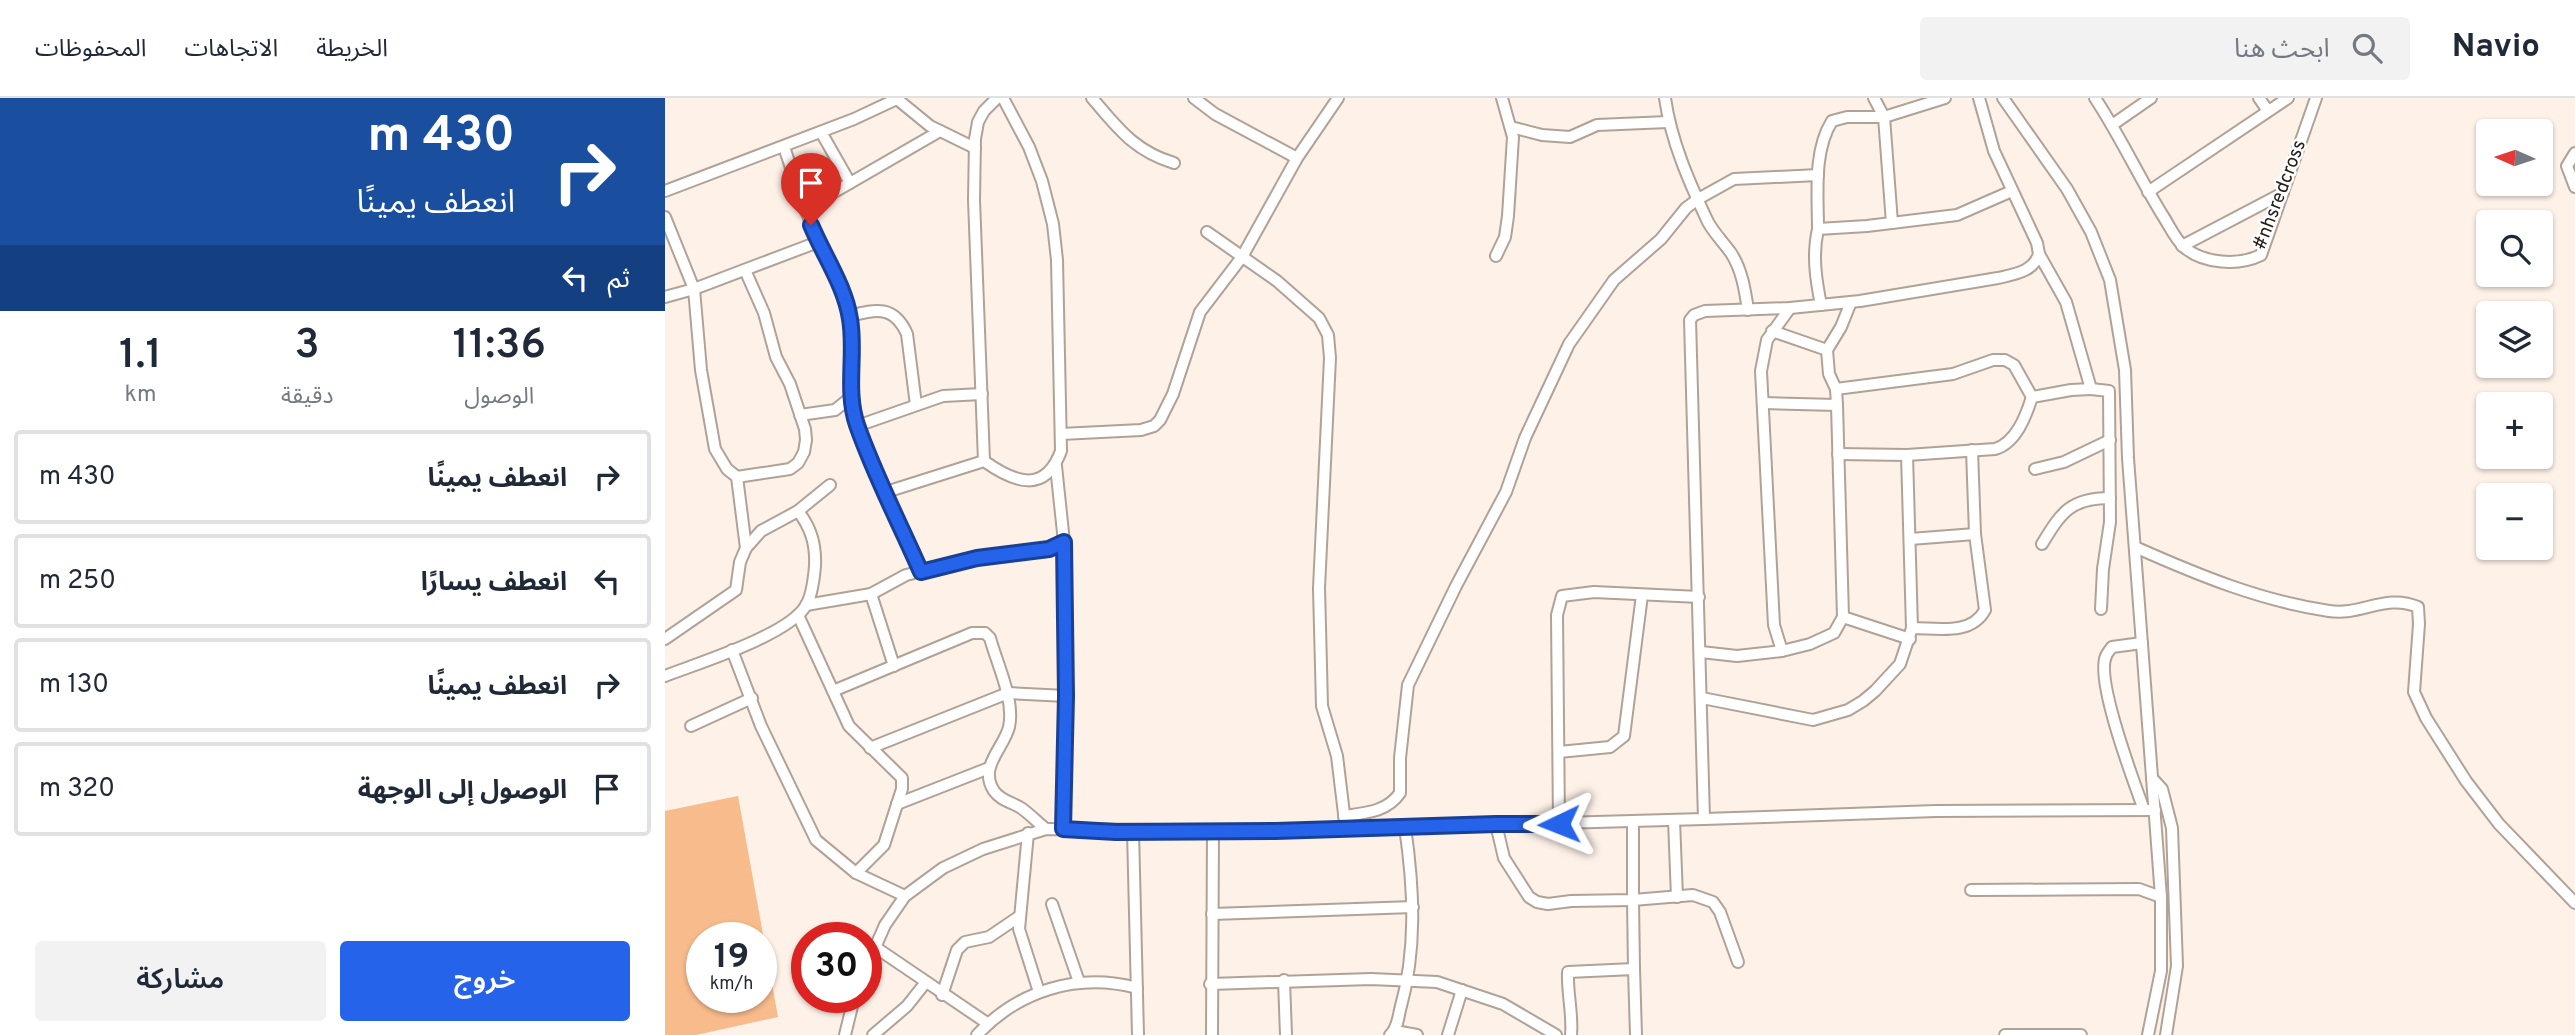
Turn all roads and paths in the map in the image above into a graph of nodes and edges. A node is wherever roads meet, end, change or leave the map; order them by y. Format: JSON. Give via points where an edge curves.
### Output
{"nodes":[{"id":1,"x":898,"y":98,"type":"edge"},
{"id":2,"x":997,"y":98,"type":"edge"},
{"id":3,"x":1003,"y":98,"type":"edge"},
{"id":4,"x":1092,"y":98,"type":"edge"},
{"id":5,"x":1194,"y":98,"type":"edge"},
{"id":6,"x":1338,"y":98,"type":"edge"},
{"id":7,"x":1502,"y":98,"type":"edge"},
{"id":8,"x":1665,"y":98,"type":"edge"},
{"id":9,"x":1874,"y":98,"type":"edge"},
{"id":10,"x":1945,"y":98,"type":"edge"},
{"id":11,"x":1979,"y":98,"type":"edge"},
{"id":12,"x":2003,"y":98,"type":"edge"},
{"id":13,"x":2095,"y":98,"type":"edge"},
{"id":14,"x":2151,"y":98,"type":"edge"},
{"id":15,"x":2259,"y":98,"type":"edge"},
{"id":16,"x":2288,"y":98,"type":"edge"},
{"id":17,"x":2316,"y":98,"type":"edge"},
{"id":18,"x":2268,"y":111,"type":"junction"},
{"id":19,"x":1884,"y":117,"type":"junction"},
{"id":20,"x":1668,"y":122,"type":"junction"},
{"id":21,"x":2112,"y":125,"type":"junction"},
{"id":22,"x":1511,"y":127,"type":"junction"},
{"id":23,"x":940,"y":131,"type":"junction"},
{"id":24,"x":821,"y":132,"type":"junction"},
{"id":25,"x":785,"y":146,"type":"junction"},
{"id":26,"x":975,"y":148,"type":"junction"},
{"id":27,"x":2575,"y":153,"type":"edge"},
{"id":28,"x":1297,"y":158,"type":"junction"},
{"id":29,"x":1174,"y":163,"type":"dead end"},
{"id":30,"x":1818,"y":175,"type":"junction"},
{"id":31,"x":850,"y":183,"type":"junction"},
{"id":32,"x":2575,"y":187,"type":"edge"},
{"id":33,"x":665,"y":191,"type":"edge"},
{"id":34,"x":2012,"y":191,"type":"junction"},
{"id":35,"x":2148,"y":192,"type":"junction"},
{"id":36,"x":2283,"y":193,"type":"junction"},
{"id":37,"x":1698,"y":199,"type":"junction"},
{"id":38,"x":805,"y":209,"type":"junction"},
{"id":39,"x":665,"y":217,"type":"edge"},
{"id":40,"x":1892,"y":223,"type":"junction"},
{"id":41,"x":1818,"y":229,"type":"junction"},
{"id":42,"x":1207,"y":232,"type":"dead end"},
{"id":43,"x":818,"y":242,"type":"junction"},
{"id":44,"x":2182,"y":246,"type":"junction"},
{"id":45,"x":2039,"y":254,"type":"junction"},
{"id":46,"x":1496,"y":256,"type":"dead end"},
{"id":47,"x":1242,"y":257,"type":"junction"},
{"id":48,"x":745,"y":270,"type":"junction"},
{"id":49,"x":694,"y":289,"type":"junction"},
{"id":50,"x":665,"y":297,"type":"edge"},
{"id":51,"x":1851,"y":302,"type":"junction"},
{"id":52,"x":1821,"y":305,"type":"junction"},
{"id":53,"x":1790,"y":308,"type":"junction"},
{"id":54,"x":1748,"y":310,"type":"junction"},
{"id":55,"x":850,"y":316,"type":"junction"},
{"id":56,"x":1772,"y":331,"type":"junction"},
{"id":57,"x":1827,"y":350,"type":"junction"},
{"id":58,"x":1836,"y":389,"type":"junction"},
{"id":59,"x":2091,"y":390,"type":"junction"},
{"id":60,"x":2124,"y":390,"type":"junction"},
{"id":61,"x":2109,"y":391,"type":"junction"},
{"id":62,"x":982,"y":394,"type":"junction"},
{"id":63,"x":2032,"y":397,"type":"junction"},
{"id":64,"x":850,"y":398,"type":"junction"},
{"id":65,"x":1764,"y":403,"type":"junction"},
{"id":66,"x":916,"y":405,"type":"junction"},
{"id":67,"x":1837,"y":405,"type":"junction"},
{"id":68,"x":800,"y":415,"type":"junction"},
{"id":69,"x":857,"y":426,"type":"junction"},
{"id":70,"x":1061,"y":434,"type":"junction"},
{"id":71,"x":2110,"y":440,"type":"junction"},
{"id":72,"x":1972,"y":450,"type":"junction"},
{"id":73,"x":1838,"y":454,"type":"junction"},
{"id":74,"x":1907,"y":455,"type":"junction"},
{"id":75,"x":984,"y":461,"type":"junction"},
{"id":76,"x":1056,"y":466,"type":"junction"},
{"id":77,"x":2035,"y":469,"type":"dead end"},
{"id":78,"x":737,"y":477,"type":"junction"},
{"id":79,"x":830,"y":485,"type":"dead end"},
{"id":80,"x":886,"y":492,"type":"junction"},
{"id":81,"x":2110,"y":498,"type":"junction"},
{"id":82,"x":798,"y":510,"type":"junction"},
{"id":83,"x":1975,"y":534,"type":"junction"},
{"id":84,"x":1910,"y":539,"type":"junction"},
{"id":85,"x":1064,"y":542,"type":"junction"},
{"id":86,"x":2042,"y":544,"type":"dead end"},
{"id":87,"x":2135,"y":547,"type":"junction"},
{"id":88,"x":746,"y":548,"type":"junction"},
{"id":89,"x":921,"y":572,"type":"junction"},
{"id":90,"x":871,"y":594,"type":"junction"},
{"id":91,"x":1642,"y":595,"type":"junction"},
{"id":92,"x":1699,"y":597,"type":"junction"},
{"id":93,"x":806,"y":605,"type":"junction"},
{"id":94,"x":2101,"y":608,"type":"dead end"},
{"id":95,"x":798,"y":615,"type":"junction"},
{"id":96,"x":1843,"y":617,"type":"junction"},
{"id":97,"x":1911,"y":633,"type":"junction"},
{"id":98,"x":665,"y":639,"type":"edge"},
{"id":99,"x":2143,"y":643,"type":"junction"},
{"id":100,"x":732,"y":650,"type":"junction"},
{"id":101,"x":1701,"y":652,"type":"junction"},
{"id":102,"x":1782,"y":652,"type":"junction"},
{"id":103,"x":894,"y":666,"type":"junction"},
{"id":104,"x":665,"y":676,"type":"edge"},
{"id":105,"x":833,"y":691,"type":"junction"},
{"id":106,"x":1008,"y":693,"type":"junction"},
{"id":107,"x":1066,"y":696,"type":"junction"},
{"id":108,"x":752,"y":698,"type":"junction"},
{"id":109,"x":1702,"y":698,"type":"junction"},
{"id":110,"x":691,"y":726,"type":"dead end"},
{"id":111,"x":870,"y":747,"type":"junction"},
{"id":112,"x":1559,"y":752,"type":"junction"},
{"id":113,"x":989,"y":768,"type":"junction"},
{"id":114,"x":2152,"y":778,"type":"junction"},
{"id":115,"x":897,"y":804,"type":"junction"},
{"id":116,"x":2149,"y":810,"type":"junction"},
{"id":117,"x":1344,"y":816,"type":"junction"},
{"id":118,"x":1704,"y":819,"type":"junction"},
{"id":119,"x":1674,"y":820,"type":"junction"},
{"id":120,"x":1633,"y":822,"type":"junction"},
{"id":121,"x":1496,"y":824,"type":"junction"},
{"id":122,"x":1559,"y":824,"type":"junction"},
{"id":123,"x":1405,"y":827,"type":"junction"},
{"id":124,"x":1063,"y":829,"type":"junction"},
{"id":125,"x":1345,"y":829,"type":"junction"},
{"id":126,"x":1046,"y":830,"type":"junction"},
{"id":127,"x":1133,"y":831,"type":"junction"},
{"id":128,"x":1213,"y":831,"type":"junction"},
{"id":129,"x":1028,"y":833,"type":"junction"},
{"id":130,"x":856,"y":873,"type":"junction"},
{"id":131,"x":1971,"y":890,"type":"dead end"},
{"id":132,"x":905,"y":896,"type":"junction"},
{"id":133,"x":1677,"y":897,"type":"junction"},
{"id":134,"x":2161,"y":897,"type":"junction"},
{"id":135,"x":1633,"y":900,"type":"junction"},
{"id":136,"x":2574,"y":900,"type":"edge"},
{"id":137,"x":1052,"y":904,"type":"dead end"},
{"id":138,"x":1413,"y":907,"type":"junction"},
{"id":139,"x":1212,"y":914,"type":"junction"},
{"id":140,"x":1020,"y":916,"type":"junction"},
{"id":141,"x":882,"y":932,"type":"edge"},
{"id":142,"x":882,"y":952,"type":"edge"},
{"id":143,"x":1738,"y":962,"type":"dead end"},
{"id":144,"x":1634,"y":969,"type":"junction"},
{"id":145,"x":1284,"y":981,"type":"junction"},
{"id":146,"x":926,"y":982,"type":"junction"},
{"id":147,"x":1079,"y":982,"type":"junction"},
{"id":148,"x":1406,"y":982,"type":"junction"},
{"id":149,"x":1210,"y":984,"type":"junction"},
{"id":150,"x":1137,"y":988,"type":"junction"},
{"id":151,"x":1462,"y":990,"type":"junction"},
{"id":152,"x":1039,"y":992,"type":"junction"},
{"id":153,"x":942,"y":995,"type":"junction"},
{"id":154,"x":850,"y":1013,"type":"edge"},
{"id":155,"x":982,"y":1031,"type":"edge"},
{"id":156,"x":1392,"y":1033,"type":"edge"},
{"id":157,"x":845,"y":1035,"type":"edge"},
{"id":158,"x":873,"y":1035,"type":"edge"},
{"id":159,"x":1138,"y":1035,"type":"edge"},
{"id":160,"x":1212,"y":1035,"type":"edge"},
{"id":161,"x":1286,"y":1035,"type":"edge"},
{"id":162,"x":1417,"y":1035,"type":"edge"},
{"id":163,"x":1448,"y":1035,"type":"edge"},
{"id":164,"x":1556,"y":1035,"type":"edge"},
{"id":165,"x":1571,"y":1035,"type":"edge"},
{"id":166,"x":1636,"y":1035,"type":"edge"},
{"id":167,"x":2005,"y":1035,"type":"edge"},
{"id":168,"x":2081,"y":1035,"type":"edge"},
{"id":169,"x":2148,"y":1035,"type":"edge"},
{"id":170,"x":2166,"y":1035,"type":"edge"}],
"edges":[{"from":1,"to":23,"type":"street"},
{"from":1,"to":24,"type":"street"},
{"from":2,"to":26,"type":"street","via":[[978,122]]},
{"from":3,"to":70,"type":"street","via":[[1029,147],[1053,224]]},
{"from":4,"to":29,"type":"street","via":[[1142,150]]},
{"from":5,"to":28,"type":"street"},
{"from":6,"to":28,"type":"street"},
{"from":7,"to":22,"type":"street"},
{"from":8,"to":20,"type":"street"},
{"from":9,"to":19,"type":"street"},
{"from":10,"to":19,"type":"street"},
{"from":11,"to":34,"type":"street","via":[[1994,151]]},
{"from":12,"to":60,"type":"street","via":[[2067,189],[2091,232],[2110,280],[2125,370]]},
{"from":13,"to":21,"type":"street"},
{"from":14,"to":21,"type":"street"},
{"from":15,"to":18,"type":"street"},
{"from":16,"to":18,"type":"street"},
{"from":17,"to":36,"type":"street","name":"#nhsredcross"},
{"from":18,"to":35,"type":"street"},
{"from":19,"to":30,"type":"street","via":[[1832,121],[1826,130]]},
{"from":19,"to":40,"type":"street"},
{"from":20,"to":22,"type":"street","via":[[1597,125],[1570,137]]},
{"from":20,"to":37,"type":"street"},
{"from":21,"to":35,"type":"street"},
{"from":22,"to":46,"type":"street","via":[[1508,216]]},
{"from":23,"to":26,"type":"street"},
{"from":23,"to":31,"type":"street"},
{"from":24,"to":25,"type":"street"},
{"from":24,"to":31,"type":"street"},
{"from":25,"to":33,"type":"street"},
{"from":25,"to":38,"type":"street"},
{"from":26,"to":62,"type":"street"},
{"from":27,"to":32,"type":"street","via":[[2567,166]]},
{"from":28,"to":47,"type":"street"},
{"from":30,"to":37,"type":"street","via":[[1734,179]]},
{"from":30,"to":41,"type":"street"},
{"from":31,"to":38,"type":"street"},
{"from":34,"to":40,"type":"street","via":[[1957,215]]},
{"from":34,"to":45,"type":"street"},
{"from":35,"to":44,"type":"street"},
{"from":36,"to":44,"type":"street"},
{"from":36,"to":44,"type":"street","name":"#nhsredcross","via":[[2261,255],[2249,261],[2223,261],[2196,255]]},
{"from":37,"to":54,"type":"street","via":[[1743,279]]},
{"from":37,"to":117,"type":"street","via":[[1614,280],[1569,344],[1525,438],[1506,492],[1408,685],[1400,793],[1376,811]]},
{"from":38,"to":43,"type":"street"},
{"from":39,"to":49,"type":"street"},
{"from":40,"to":41,"type":"street"},
{"from":41,"to":52,"type":"street","via":[[1815,272]]},
{"from":42,"to":47,"type":"street"},
{"from":43,"to":48,"type":"street"},
{"from":43,"to":55,"type":"street"},
{"from":45,"to":51,"type":"street","via":[[2031,267],[2019,273]]},
{"from":45,"to":59,"type":"street","via":[[2066,302]]},
{"from":47,"to":70,"type":"street","via":[[1200,312],[1173,394],[1154,426]]},
{"from":47,"to":117,"type":"street","via":[[1319,318],[1328,335],[1319,588],[1322,706],[1337,756]]},
{"from":48,"to":49,"type":"street"},
{"from":48,"to":68,"type":"street"},
{"from":49,"to":50,"type":"street"},
{"from":49,"to":78,"type":"street","via":[[701,370],[715,449]]},
{"from":51,"to":52,"type":"street"},
{"from":51,"to":57,"type":"street"},
{"from":52,"to":53,"type":"street"},
{"from":53,"to":54,"type":"street"},
{"from":53,"to":56,"type":"street"},
{"from":54,"to":92,"type":"street","via":[[1705,311],[1690,320]]},
{"from":55,"to":64,"type":"street"},
{"from":55,"to":66,"type":"street","via":[[883,310],[903,326]]},
{"from":56,"to":57,"type":"street"},
{"from":56,"to":65,"type":"street","via":[[1761,371]]},
{"from":57,"to":58,"type":"street"},
{"from":58,"to":63,"type":"street","via":[[1953,374],[2005,360],[2014,366]]},
{"from":58,"to":67,"type":"street"},
{"from":59,"to":61,"type":"street"},
{"from":59,"to":63,"type":"street"},
{"from":60,"to":61,"type":"street"},
{"from":60,"to":87,"type":"street"},
{"from":61,"to":71,"type":"street"},
{"from":62,"to":66,"type":"street","via":[[943,396]]},
{"from":62,"to":75,"type":"street"},
{"from":63,"to":72,"type":"street","via":[[2025,419],[2004,446]]},
{"from":64,"to":68,"type":"street","via":[[835,410]]},
{"from":64,"to":69,"type":"street"},
{"from":65,"to":67,"type":"street"},
{"from":65,"to":102,"type":"street","via":[[1774,625]]},
{"from":66,"to":69,"type":"street"},
{"from":67,"to":73,"type":"street"},
{"from":68,"to":78,"type":"street","via":[[806,440],[798,463],[790,469]]},
{"from":69,"to":80,"type":"street"},
{"from":70,"to":76,"type":"street"},
{"from":71,"to":77,"type":"street","via":[[2064,463]]},
{"from":71,"to":81,"type":"street"},
{"from":72,"to":74,"type":"street"},
{"from":72,"to":83,"type":"street"},
{"from":73,"to":74,"type":"street"},
{"from":73,"to":96,"type":"street"},
{"from":74,"to":84,"type":"street"},
{"from":75,"to":76,"type":"street","via":[[1022,480],[1048,475]]},
{"from":75,"to":80,"type":"street"},
{"from":76,"to":85,"type":"street"},
{"from":78,"to":88,"type":"street"},
{"from":79,"to":82,"type":"street"},
{"from":80,"to":89,"type":"street"},
{"from":81,"to":86,"type":"street","via":[[2091,498],[2070,506]]},
{"from":81,"to":94,"type":"street"},
{"from":82,"to":88,"type":"street","via":[[761,531]]},
{"from":82,"to":93,"type":"street","via":[[814,540],[814,576]]},
{"from":83,"to":84,"type":"street"},
{"from":83,"to":97,"type":"street","via":[[1985,610],[1980,619],[1967,628]]},
{"from":84,"to":97,"type":"street"},
{"from":85,"to":89,"type":"street","via":[[1049,549],[977,558]]},
{"from":85,"to":107,"type":"street"},
{"from":87,"to":99,"type":"street"},
{"from":87,"to":136,"type":"street","via":[[2271,600],[2332,612],[2351,612],[2385,601],[2418,607],[2414,692],[2426,718],[2499,824]]},
{"from":88,"to":98,"type":"street","via":[[736,590]]},
{"from":89,"to":90,"type":"street"},
{"from":90,"to":93,"type":"street"},
{"from":90,"to":103,"type":"street"},
{"from":91,"to":92,"type":"street"},
{"from":91,"to":112,"type":"street","via":[[1624,736],[1610,747]]},
{"from":91,"to":112,"type":"street","via":[[1594,592],[1562,596],[1557,615]]},
{"from":92,"to":101,"type":"street"},
{"from":93,"to":95,"type":"street"},
{"from":95,"to":100,"type":"street"},
{"from":95,"to":105,"type":"street"},
{"from":96,"to":97,"type":"street"},
{"from":96,"to":102,"type":"street","via":[[1834,633]]},
{"from":97,"to":109,"type":"street","via":[[1900,664],[1875,691],[1829,717],[1798,718]]},
{"from":99,"to":114,"type":"street"},
{"from":99,"to":116,"type":"street","via":[[2112,647],[2104,670],[2107,695]]},
{"from":100,"to":104,"type":"street"},
{"from":100,"to":108,"type":"street"},
{"from":101,"to":102,"type":"street","via":[[1737,656]]},
{"from":101,"to":109,"type":"street"},
{"from":103,"to":105,"type":"street"},
{"from":103,"to":106,"type":"street","via":[[980,632],[990,638]]},
{"from":105,"to":111,"type":"street","via":[[849,726]]},
{"from":106,"to":107,"type":"street"},
{"from":106,"to":111,"type":"street"},
{"from":106,"to":113,"type":"street","via":[[1009,728]]},
{"from":107,"to":124,"type":"street"},
{"from":108,"to":110,"type":"street"},
{"from":108,"to":130,"type":"street","via":[[816,840]]},
{"from":109,"to":118,"type":"street"},
{"from":111,"to":115,"type":"street","via":[[902,778]]},
{"from":112,"to":122,"type":"street"},
{"from":113,"to":115,"type":"street"},
{"from":113,"to":126,"type":"street","via":[[995,793]]},
{"from":114,"to":116,"type":"street"},
{"from":114,"to":170,"type":"street","via":[[2162,789],[2172,828],[2177,966]]},
{"from":115,"to":130,"type":"street","via":[[884,845]]},
{"from":116,"to":118,"type":"street"},
{"from":116,"to":134,"type":"street"},
{"from":117,"to":125,"type":"street"},
{"from":118,"to":119,"type":"street"},
{"from":119,"to":120,"type":"street"},
{"from":119,"to":133,"type":"street"},
{"from":120,"to":122,"type":"street"},
{"from":120,"to":135,"type":"street"},
{"from":121,"to":122,"type":"street"},
{"from":121,"to":123,"type":"street"},
{"from":121,"to":135,"type":"street","via":[[1504,858],[1537,902]]},
{"from":123,"to":125,"type":"street"},
{"from":123,"to":138,"type":"street"},
{"from":124,"to":126,"type":"street"},
{"from":124,"to":127,"type":"street"},
{"from":125,"to":128,"type":"street"},
{"from":126,"to":129,"type":"street"},
{"from":127,"to":128,"type":"street"},
{"from":127,"to":150,"type":"street"},
{"from":128,"to":139,"type":"street"},
{"from":129,"to":132,"type":"street","via":[[943,868]]},
{"from":129,"to":140,"type":"street"},
{"from":130,"to":132,"type":"street"},
{"from":131,"to":134,"type":"street","via":[[2139,890]]},
{"from":132,"to":141,"type":"street"},
{"from":133,"to":135,"type":"street"},
{"from":133,"to":143,"type":"street","via":[[1693,895],[1713,902]]},
{"from":134,"to":169,"type":"street","via":[[2161,971]]},
{"from":135,"to":144,"type":"street"},
{"from":137,"to":147,"type":"street"},
{"from":138,"to":139,"type":"street"},
{"from":138,"to":148,"type":"street"},
{"from":139,"to":149,"type":"street"},
{"from":140,"to":152,"type":"street","via":[[1022,940]]},
{"from":140,"to":153,"type":"street","via":[[989,937],[965,942],[957,950]]},
{"from":142,"to":146,"type":"street"},
{"from":144,"to":165,"type":"street","via":[[1568,972]]},
{"from":144,"to":166,"type":"street"},
{"from":145,"to":148,"type":"street"},
{"from":145,"to":149,"type":"street"},
{"from":145,"to":161,"type":"street"},
{"from":146,"to":153,"type":"street"},
{"from":146,"to":158,"type":"street","via":[[907,1006]]},
{"from":147,"to":150,"type":"street"},
{"from":147,"to":152,"type":"street"},
{"from":148,"to":151,"type":"street","via":[[1437,982]]},
{"from":148,"to":156,"type":"street"},
{"from":149,"to":160,"type":"street"},
{"from":150,"to":159,"type":"street"},
{"from":151,"to":163,"type":"street"},
{"from":151,"to":164,"type":"street","via":[[1503,1004]]},
{"from":152,"to":155,"type":"street","via":[[1014,1003]]},
{"from":153,"to":155,"type":"street"},
{"from":154,"to":157,"type":"street"},
{"from":156,"to":162,"type":"street"},
{"from":167,"to":168,"type":"street"}]}
